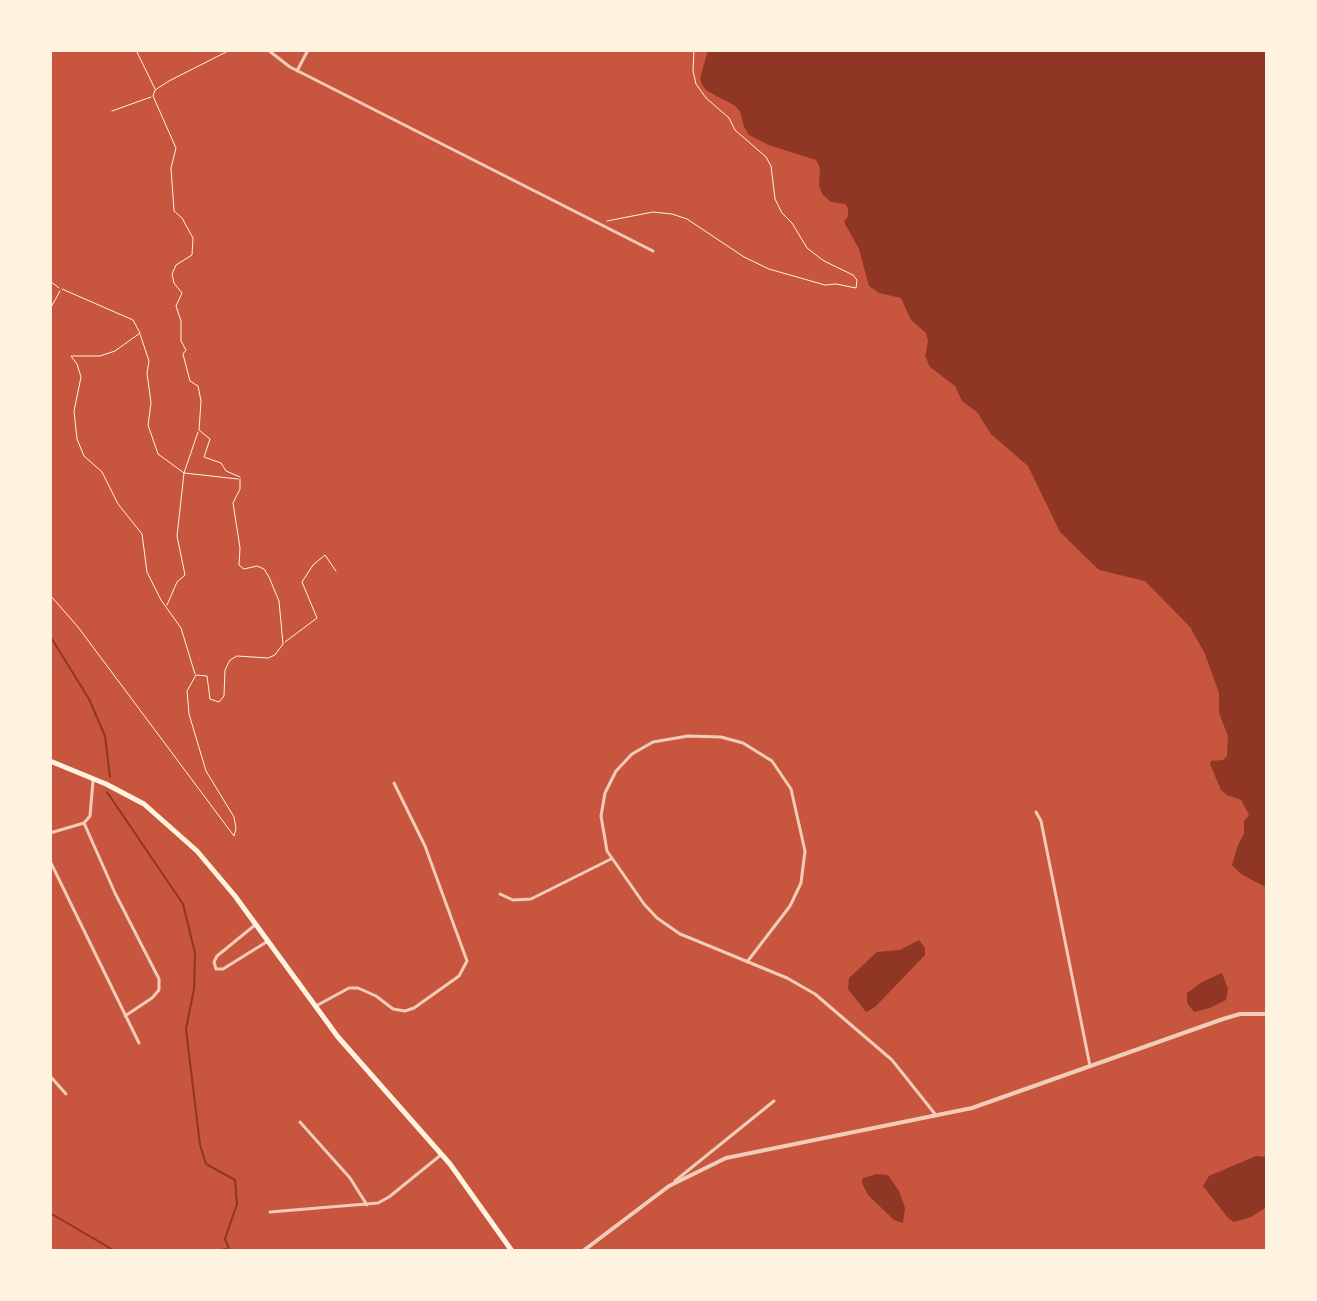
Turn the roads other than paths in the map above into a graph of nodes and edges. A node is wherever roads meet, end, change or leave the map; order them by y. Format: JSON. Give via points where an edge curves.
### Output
{"nodes":[{"id":1,"x":268,"y":50,"type":"edge"},
{"id":2,"x":308,"y":50,"type":"edge"},
{"id":3,"x":297,"y":71,"type":"junction"},
{"id":4,"x":653,"y":251,"type":"dead end"},
{"id":5,"x":50,"y":761,"type":"edge"},
{"id":6,"x":93,"y":779,"type":"junction"},
{"id":7,"x":394,"y":783,"type":"dead end"},
{"id":8,"x":1036,"y":812,"type":"dead end"},
{"id":9,"x":84,"y":823,"type":"junction"},
{"id":10,"x":50,"y":833,"type":"edge"},
{"id":11,"x":611,"y":859,"type":"junction"},
{"id":12,"x":50,"y":861,"type":"edge"},
{"id":13,"x":500,"y":894,"type":"dead end"},
{"id":14,"x":255,"y":925,"type":"junction"},
{"id":15,"x":268,"y":941,"type":"junction"},
{"id":16,"x":747,"y":962,"type":"junction"},
{"id":17,"x":316,"y":1006,"type":"junction"},
{"id":18,"x":1267,"y":1014,"type":"edge"},
{"id":19,"x":125,"y":1016,"type":"junction"},
{"id":20,"x":139,"y":1043,"type":"dead end"},
{"id":21,"x":1091,"y":1067,"type":"junction"},
{"id":22,"x":50,"y":1076,"type":"edge"},
{"id":23,"x":66,"y":1094,"type":"dead end"},
{"id":24,"x":774,"y":1101,"type":"dead end"},
{"id":25,"x":937,"y":1117,"type":"junction"},
{"id":26,"x":300,"y":1122,"type":"dead end"},
{"id":27,"x":442,"y":1154,"type":"junction"},
{"id":28,"x":669,"y":1186,"type":"junction"},
{"id":29,"x":367,"y":1205,"type":"junction"},
{"id":30,"x":270,"y":1212,"type":"dead end"},
{"id":31,"x":512,"y":1251,"type":"edge"},
{"id":32,"x":583,"y":1251,"type":"edge"}],
"edges":[{"from":1,"to":3,"type":"street"},
{"from":2,"to":3,"type":"street"},
{"from":3,"to":4,"type":"street"},
{"from":5,"to":6,"type":"main road"},
{"from":6,"to":9,"type":"street","via":[[90,816]]},
{"from":6,"to":14,"type":"main road","via":[[144,804],[180,834]]},
{"from":7,"to":17,"type":"street","via":[[425,846],[467,961],[459,976],[405,1011],[358,988]]},
{"from":8,"to":21,"type":"street"},
{"from":9,"to":10,"type":"street"},
{"from":9,"to":19,"type":"street","via":[[159,979],[152,998]]},
{"from":11,"to":13,"type":"street","via":[[531,899]]},
{"from":11,"to":16,"type":"street","via":[[664,924]]},
{"from":11,"to":16,"type":"street","via":[[601,828],[602,804],[610,782],[632,754],[664,738],[688,736],[721,737],[763,753],[791,789],[805,867],[790,906]]},
{"from":12,"to":19,"type":"street"},
{"from":14,"to":15,"type":"main road"},
{"from":14,"to":15,"type":"street","via":[[217,956],[216,969]]},
{"from":15,"to":17,"type":"main road"},
{"from":16,"to":25,"type":"street","via":[[824,1000],[892,1060]]},
{"from":17,"to":27,"type":"main road"},
{"from":18,"to":21,"type":"street","via":[[1240,1014]]},
{"from":19,"to":20,"type":"street"},
{"from":21,"to":25,"type":"street"},
{"from":22,"to":23,"type":"street"},
{"from":24,"to":28,"type":"street"},
{"from":25,"to":28,"type":"street","via":[[748,1152]]},
{"from":26,"to":29,"type":"street"},
{"from":27,"to":29,"type":"street","via":[[389,1197]]},
{"from":27,"to":31,"type":"main road"},
{"from":28,"to":32,"type":"street"},
{"from":29,"to":30,"type":"street"}]}
